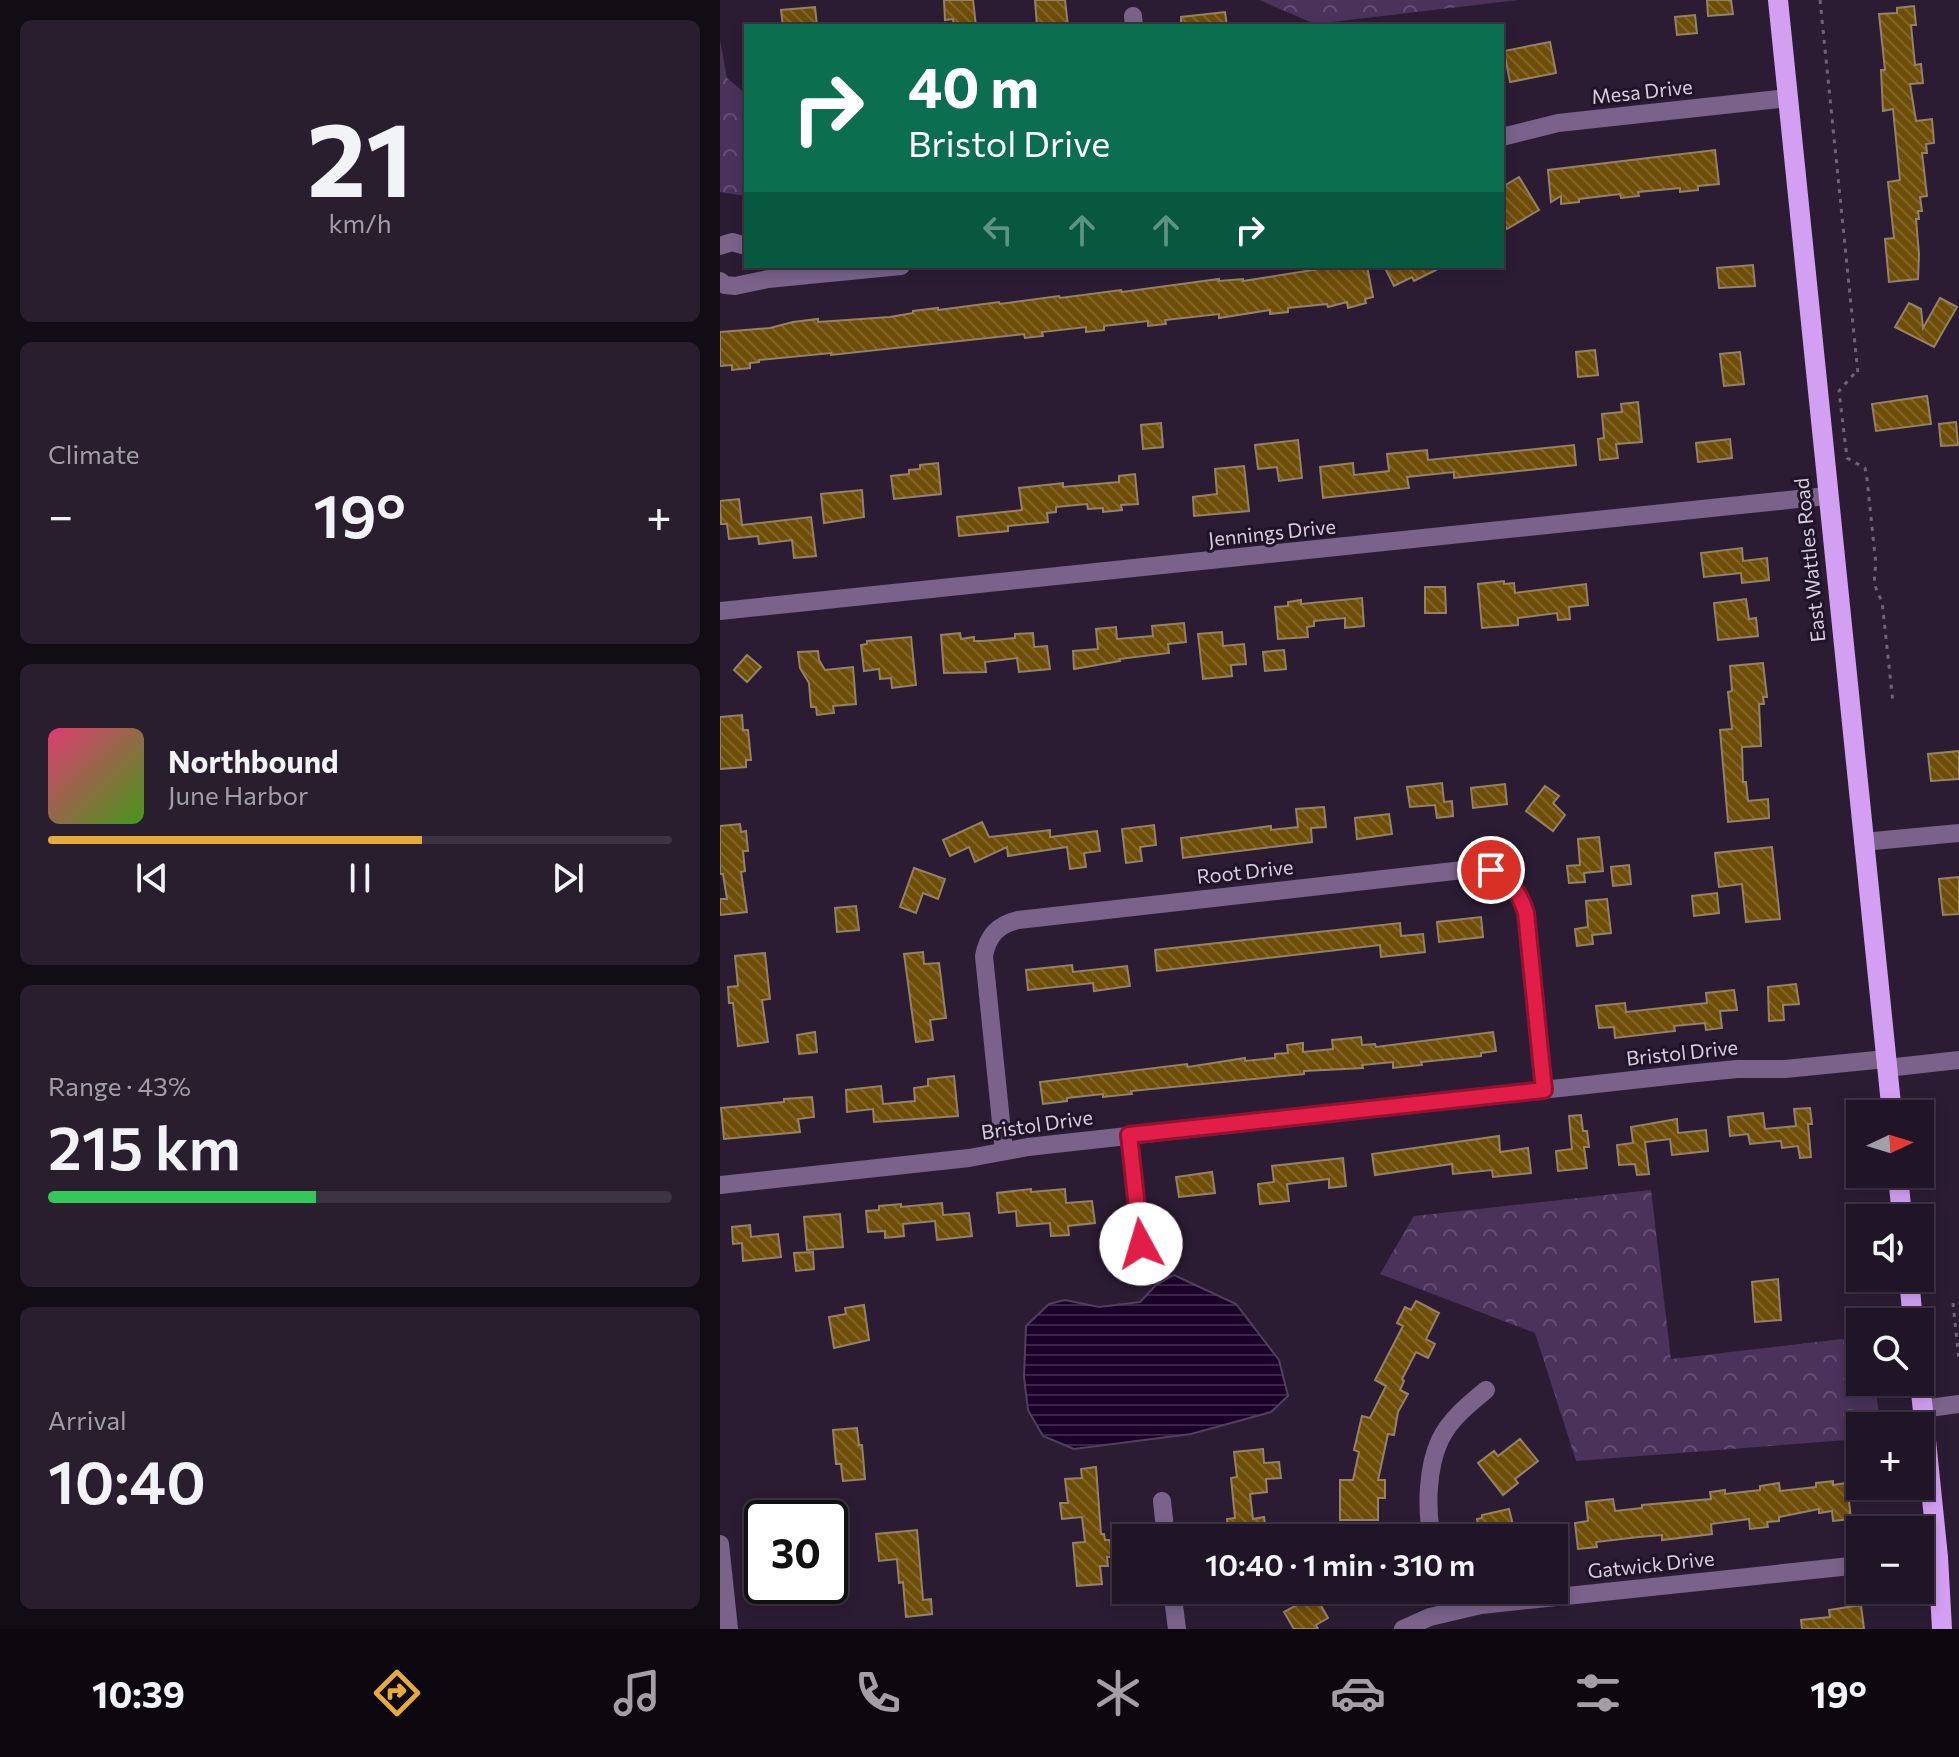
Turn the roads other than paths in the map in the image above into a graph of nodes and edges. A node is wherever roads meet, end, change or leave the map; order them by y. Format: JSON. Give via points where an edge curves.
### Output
{"nodes":[{"id":1,"x":1778,"y":0,"type":"edge"},
{"id":2,"x":1788,"y":98,"type":"junction"},
{"id":3,"x":1504,"y":136,"type":"edge"},
{"id":4,"x":744,"y":245,"type":"edge"},
{"id":5,"x":720,"y":246,"type":"edge"},
{"id":6,"x":855,"y":268,"type":"edge"},
{"id":7,"x":763,"y":272,"type":"edge"},
{"id":8,"x":720,"y":281,"type":"edge"},
{"id":9,"x":1827,"y":496,"type":"junction"},
{"id":10,"x":720,"y":611,"type":"edge"},
{"id":11,"x":1959,"y":833,"type":"edge"},
{"id":12,"x":1863,"y":842,"type":"junction"},
{"id":13,"x":1959,"y":1060,"type":"edge"},
{"id":14,"x":1887,"y":1064,"type":"junction"},
{"id":15,"x":1544,"y":1090,"type":"junction"},
{"id":16,"x":1891,"y":1100,"type":"edge"},
{"id":17,"x":1129,"y":1135,"type":"junction"},
{"id":18,"x":1004,"y":1151,"type":"junction"},
{"id":19,"x":720,"y":1185,"type":"edge"},
{"id":20,"x":1141,"y":1244,"type":"dead end"},
{"id":21,"x":1486,"y":1390,"type":"dead end"},
{"id":22,"x":1921,"y":1396,"type":"edge"},
{"id":23,"x":1959,"y":1404,"type":"edge"},
{"id":24,"x":1922,"y":1409,"type":"junction"},
{"id":25,"x":1162,"y":1501,"type":"dead end"},
{"id":26,"x":1927,"y":1516,"type":"edge"},
{"id":27,"x":1164,"y":1524,"type":"edge"},
{"id":28,"x":1431,"y":1524,"type":"edge"},
{"id":29,"x":720,"y":1544,"type":"edge"},
{"id":30,"x":1846,"y":1566,"type":"edge"},
{"id":31,"x":1934,"y":1581,"type":"edge"},
{"id":32,"x":1174,"y":1604,"type":"edge"},
{"id":33,"x":1449,"y":1604,"type":"edge"},
{"id":34,"x":1451,"y":1611,"type":"junction"},
{"id":35,"x":1944,"y":1627,"type":"edge"},
{"id":36,"x":729,"y":1629,"type":"edge"},
{"id":37,"x":1177,"y":1629,"type":"edge"},
{"id":38,"x":1403,"y":1629,"type":"edge"}],
"edges":[{"from":1,"to":2,"type":"main road","name":"East Wattles Road"},
{"from":2,"to":3,"type":"street","name":"Mesa Drive","via":[[1558,123]]},
{"from":2,"to":9,"type":"main road","name":"East Wattles Road"},
{"from":4,"to":5,"type":"street"},
{"from":6,"to":7,"type":"street"},
{"from":7,"to":8,"type":"street","via":[[735,286]]},
{"from":9,"to":10,"type":"street","name":"Jennings Drive"},
{"from":9,"to":12,"type":"main road","name":"East Wattles Road"},
{"from":11,"to":12,"type":"street"},
{"from":12,"to":14,"type":"main road","name":"East Wattles Road"},
{"from":13,"to":14,"type":"street","name":"Bristol Drive"},
{"from":14,"to":15,"type":"street","name":"Bristol Drive","via":[[1737,1069]]},
{"from":14,"to":16,"type":"main road","name":"East Wattles Road"},
{"from":15,"to":17,"type":"street","name":"Bristol Drive"},
{"from":15,"to":18,"type":"street","name":"Root Drive","via":[[1526,913],[1513,885],[1491,870],[1065,914],[1008,923],[986,946]]},
{"from":17,"to":18,"type":"street","name":"Bristol Drive"},
{"from":17,"to":20,"type":"street"},
{"from":18,"to":19,"type":"street","name":"Bristol Drive"},
{"from":21,"to":28,"type":"street","via":[[1440,1440],[1429,1495]]},
{"from":22,"to":24,"type":"main road"},
{"from":23,"to":24,"type":"street"},
{"from":24,"to":26,"type":"main road"},
{"from":25,"to":27,"type":"street"},
{"from":29,"to":36,"type":"street"},
{"from":30,"to":34,"type":"street","name":"Gatwick Drive"},
{"from":31,"to":35,"type":"main road"},
{"from":32,"to":37,"type":"street"},
{"from":33,"to":34,"type":"street"},
{"from":34,"to":38,"type":"street","name":"Gatwick Drive"}]}
